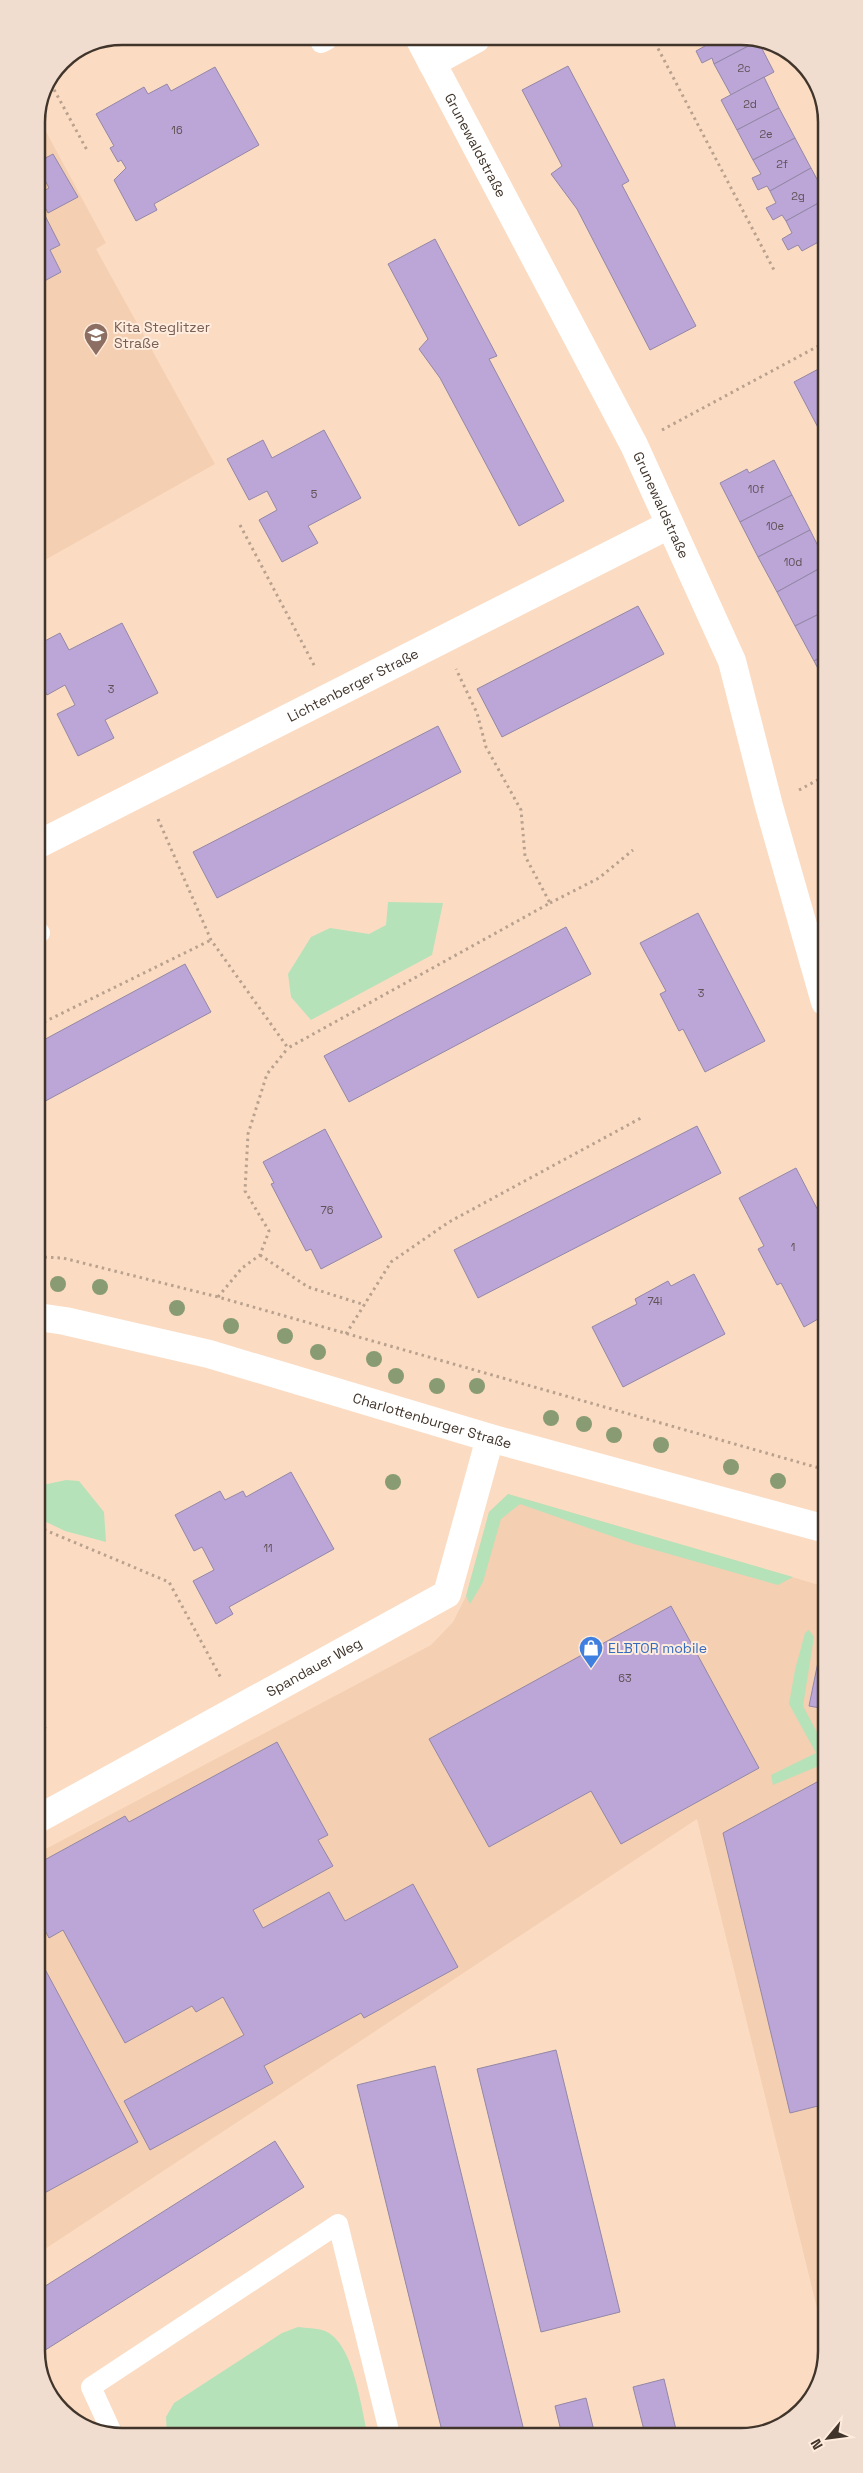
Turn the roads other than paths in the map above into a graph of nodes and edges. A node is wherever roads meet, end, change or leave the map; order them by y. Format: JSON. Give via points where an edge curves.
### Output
{"nodes":[{"id":1,"x":451,"y":45,"type":"edge"},
{"id":2,"x":426,"y":51,"type":"edge"},
{"id":3,"x":669,"y":525,"type":"junction"},
{"id":4,"x":45,"y":842,"type":"edge"},
{"id":5,"x":818,"y":978,"type":"edge"},
{"id":6,"x":45,"y":1319,"type":"edge"},
{"id":7,"x":490,"y":1438,"type":"junction"},
{"id":8,"x":818,"y":1528,"type":"edge"},
{"id":9,"x":45,"y":1815,"type":"edge"},
{"id":10,"x":109,"y":2426,"type":"edge"},
{"id":11,"x":388,"y":2428,"type":"edge"}],
"edges":[{"from":1,"to":2,"type":"street"},
{"from":2,"to":3,"type":"street","name":"Grunewaldstraße","via":[[634,445]]},
{"from":3,"to":4,"type":"street","name":"Lichtenberger Straße"},
{"from":3,"to":5,"type":"street","name":"Grunewaldstraße","via":[[732,661]]},
{"from":6,"to":7,"type":"street","name":"Charlottenburger Straße","via":[[209,1354]]},
{"from":7,"to":8,"type":"street","name":"Charlottenburger Straße"},
{"from":7,"to":9,"type":"street","name":"Spandauer Weg","via":[[447,1594]]},
{"from":10,"to":11,"type":"lane","via":[[91,2387],[338,2224]]}]}
